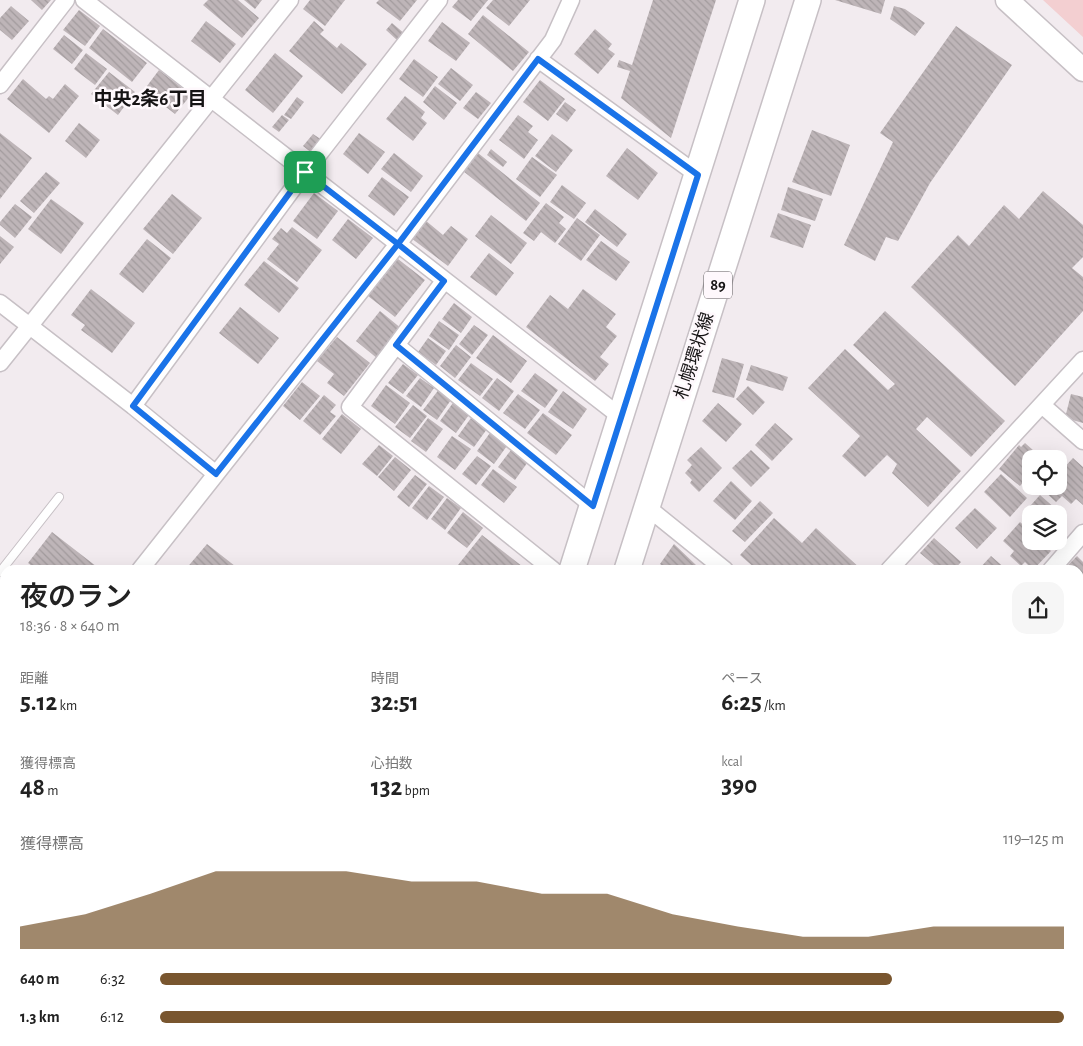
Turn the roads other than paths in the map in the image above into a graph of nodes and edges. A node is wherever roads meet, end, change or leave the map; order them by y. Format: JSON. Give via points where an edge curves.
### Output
{"nodes":[{"id":1,"x":66,"y":0,"type":"edge"},
{"id":2,"x":84,"y":0,"type":"edge"},
{"id":3,"x":290,"y":0,"type":"edge"},
{"id":4,"x":438,"y":0,"type":"edge"},
{"id":5,"x":571,"y":0,"type":"edge"},
{"id":6,"x":752,"y":0,"type":"edge"},
{"id":7,"x":808,"y":0,"type":"edge"},
{"id":8,"x":1007,"y":0,"type":"edge"},
{"id":9,"x":538,"y":59,"type":"junction"},
{"id":10,"x":1083,"y":70,"type":"edge"},
{"id":11,"x":0,"y":85,"type":"edge"},
{"id":12,"x":211,"y":99,"type":"junction"},
{"id":13,"x":305,"y":172,"type":"junction"},
{"id":14,"x":698,"y":175,"type":"junction"},
{"id":15,"x":398,"y":244,"type":"junction"},
{"id":16,"x":444,"y":281,"type":"junction"},
{"id":17,"x":0,"y":303,"type":"edge"},
{"id":18,"x":28,"y":326,"type":"junction"},
{"id":19,"x":396,"y":345,"type":"junction"},
{"id":20,"x":1083,"y":360,"type":"edge"},
{"id":21,"x":0,"y":363,"type":"edge"},
{"id":22,"x":1042,"y":405,"type":"junction"},
{"id":23,"x":133,"y":406,"type":"junction"},
{"id":24,"x":621,"y":417,"type":"junction"},
{"id":25,"x":1083,"y":441,"type":"edge"},
{"id":26,"x":216,"y":474,"type":"junction"},
{"id":27,"x":59,"y":497,"type":"dead end"},
{"id":28,"x":593,"y":506,"type":"junction"},
{"id":29,"x":647,"y":507,"type":"junction"},
{"id":30,"x":1083,"y":533,"type":"edge"},
{"id":31,"x":6,"y":565,"type":"edge"},
{"id":32,"x":144,"y":565,"type":"edge"},
{"id":33,"x":547,"y":565,"type":"edge"},
{"id":34,"x":574,"y":565,"type":"edge"},
{"id":35,"x":629,"y":565,"type":"edge"},
{"id":36,"x":720,"y":565,"type":"edge"},
{"id":37,"x":894,"y":565,"type":"edge"},
{"id":38,"x":1055,"y":565,"type":"edge"}],
"edges":[{"from":1,"to":11,"type":"street"},
{"from":2,"to":12,"type":"street"},
{"from":3,"to":12,"type":"street"},
{"from":4,"to":13,"type":"street"},
{"from":5,"to":9,"type":"street","via":[[553,40]]},
{"from":6,"to":14,"type":"main road"},
{"from":7,"to":29,"type":"main road","name":"札幌環状線","number":"89"},
{"from":8,"to":10,"type":"street"},
{"from":9,"to":14,"type":"street"},
{"from":9,"to":15,"type":"street"},
{"from":12,"to":13,"type":"street"},
{"from":12,"to":18,"type":"street"},
{"from":13,"to":15,"type":"street"},
{"from":13,"to":23,"type":"street"},
{"from":14,"to":24,"type":"main road"},
{"from":15,"to":16,"type":"street"},
{"from":15,"to":26,"type":"street"},
{"from":16,"to":19,"type":"street"},
{"from":16,"to":24,"type":"street"},
{"from":17,"to":18,"type":"street"},
{"from":18,"to":21,"type":"street"},
{"from":18,"to":23,"type":"street"},
{"from":19,"to":28,"type":"street"},
{"from":19,"to":33,"type":"street","via":[[350,407]]},
{"from":20,"to":22,"type":"street"},
{"from":22,"to":25,"type":"street"},
{"from":22,"to":37,"type":"street"},
{"from":23,"to":26,"type":"street"},
{"from":24,"to":28,"type":"main road"},
{"from":26,"to":32,"type":"street"},
{"from":27,"to":31,"type":"lane"},
{"from":28,"to":34,"type":"main road"},
{"from":29,"to":35,"type":"main road","name":"札幌環状線","number":"89"},
{"from":29,"to":36,"type":"street"},
{"from":30,"to":38,"type":"street"}]}
